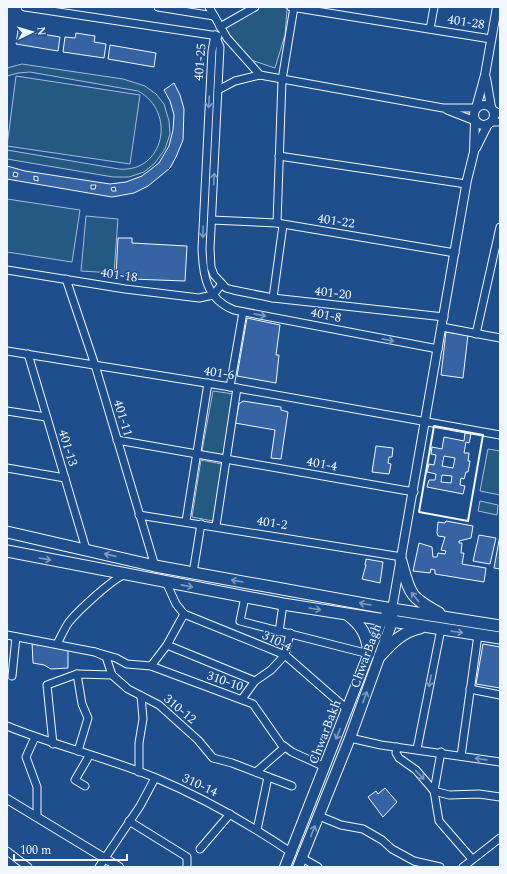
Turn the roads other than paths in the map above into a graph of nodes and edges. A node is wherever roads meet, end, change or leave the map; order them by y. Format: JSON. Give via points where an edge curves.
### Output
{"nodes":[{"id":1,"x":25,"y":7,"type":"edge"},
{"id":2,"x":158,"y":7,"type":"edge"},
{"id":3,"x":209,"y":7,"type":"edge"},
{"id":4,"x":255,"y":7,"type":"edge"},
{"id":5,"x":293,"y":7,"type":"edge"},
{"id":6,"x":434,"y":7,"type":"edge"},
{"id":7,"x":497,"y":7,"type":"edge"},
{"id":8,"x":214,"y":16,"type":"junction"},
{"id":9,"x":220,"y":27,"type":"junction"},
{"id":10,"x":430,"y":29,"type":"junction"},
{"id":11,"x":215,"y":35,"type":"junction"},
{"id":12,"x":227,"y":38,"type":"junction"},
{"id":13,"x":492,"y":39,"type":"junction"},
{"id":14,"x":260,"y":75,"type":"junction"},
{"id":15,"x":485,"y":75,"type":"junction"},
{"id":16,"x":282,"y":80,"type":"junction"},
{"id":17,"x":218,"y":90,"type":"junction"},
{"id":18,"x":444,"y":108,"type":"junction"},
{"id":19,"x":476,"y":108,"type":"junction"},
{"id":20,"x":495,"y":110,"type":"edge"},
{"id":21,"x":475,"y":121,"type":"junction"},
{"id":22,"x":500,"y":122,"type":"edge"},
{"id":23,"x":489,"y":123,"type":"junction"},
{"id":24,"x":474,"y":152,"type":"junction"},
{"id":25,"x":279,"y":156,"type":"junction"},
{"id":26,"x":466,"y":184,"type":"junction"},
{"id":27,"x":212,"y":220,"type":"junction"},
{"id":28,"x":280,"y":224,"type":"junction"},
{"id":29,"x":500,"y":227,"type":"edge"},
{"id":30,"x":455,"y":253,"type":"junction"},
{"id":31,"x":7,"y":270,"type":"edge"},
{"id":32,"x":66,"y":279,"type":"junction"},
{"id":33,"x":222,"y":284,"type":"junction"},
{"id":34,"x":213,"y":295,"type":"junction"},
{"id":35,"x":273,"y":298,"type":"junction"},
{"id":36,"x":244,"y":312,"type":"junction"},
{"id":37,"x":444,"y":318,"type":"junction"},
{"id":38,"x":442,"y":327,"type":"junction"},
{"id":39,"x":476,"y":334,"type":"junction"},
{"id":40,"x":500,"y":338,"type":"edge"},
{"id":41,"x":438,"y":349,"type":"junction"},
{"id":42,"x":7,"y":351,"type":"edge"},
{"id":43,"x":28,"y":354,"type":"junction"},
{"id":44,"x":95,"y":365,"type":"junction"},
{"id":45,"x":208,"y":383,"type":"junction"},
{"id":46,"x":234,"y":388,"type":"junction"},
{"id":47,"x":7,"y":411,"type":"edge"},
{"id":48,"x":46,"y":417,"type":"junction"},
{"id":49,"x":425,"y":423,"type":"junction"},
{"id":50,"x":500,"y":435,"type":"edge"},
{"id":51,"x":117,"y":440,"type":"junction"},
{"id":52,"x":197,"y":454,"type":"junction"},
{"id":53,"x":226,"y":459,"type":"junction"},
{"id":54,"x":7,"y":468,"type":"edge"},
{"id":55,"x":65,"y":478,"type":"junction"},
{"id":56,"x":414,"y":492,"type":"junction"},
{"id":57,"x":139,"y":514,"type":"junction"},
{"id":58,"x":186,"y":521,"type":"junction"},
{"id":59,"x":201,"y":524,"type":"junction"},
{"id":60,"x":216,"y":526,"type":"junction"},
{"id":61,"x":7,"y":532,"type":"edge"},
{"id":62,"x":86,"y":549,"type":"junction"},
{"id":63,"x":7,"y":551,"type":"edge"},
{"id":64,"x":401,"y":559,"type":"junction"},
{"id":65,"x":155,"y":566,"type":"junction"},
{"id":66,"x":192,"y":572,"type":"junction"},
{"id":67,"x":127,"y":574,"type":"junction"},
{"id":68,"x":166,"y":582,"type":"junction"},
{"id":69,"x":245,"y":596,"type":"junction"},
{"id":70,"x":283,"y":604,"type":"junction"},
{"id":71,"x":392,"y":609,"type":"junction"},
{"id":72,"x":184,"y":614,"type":"junction"},
{"id":73,"x":346,"y":614,"type":"junction"},
{"id":74,"x":447,"y":618,"type":"junction"},
{"id":75,"x":387,"y":621,"type":"junction"},
{"id":76,"x":500,"y":626,"type":"edge"},
{"id":77,"x":426,"y":627,"type":"junction"},
{"id":78,"x":441,"y":629,"type":"junction"},
{"id":79,"x":279,"y":632,"type":"junction"},
{"id":80,"x":290,"y":634,"type":"junction"},
{"id":81,"x":7,"y":635,"type":"edge"},
{"id":82,"x":478,"y":635,"type":"junction"},
{"id":83,"x":16,"y":637,"type":"junction"},
{"id":84,"x":500,"y":638,"type":"edge"},
{"id":85,"x":56,"y":644,"type":"junction"},
{"id":86,"x":167,"y":645,"type":"junction"},
{"id":87,"x":95,"y":652,"type":"junction"},
{"id":88,"x":373,"y":654,"type":"junction"},
{"id":89,"x":285,"y":655,"type":"junction"},
{"id":90,"x":151,"y":666,"type":"junction"},
{"id":91,"x":77,"y":674,"type":"junction"},
{"id":92,"x":112,"y":675,"type":"junction"},
{"id":93,"x":12,"y":676,"type":"dead end"},
{"id":94,"x":255,"y":681,"type":"junction"},
{"id":95,"x":470,"y":689,"type":"junction"},
{"id":96,"x":500,"y":695,"type":"edge"},
{"id":97,"x":141,"y":696,"type":"junction"},
{"id":98,"x":242,"y":699,"type":"junction"},
{"id":99,"x":348,"y":710,"type":"junction"},
{"id":100,"x":7,"y":726,"type":"edge"},
{"id":101,"x":35,"y":737,"type":"junction"},
{"id":102,"x":350,"y":738,"type":"junction"},
{"id":103,"x":53,"y":744,"type":"junction"},
{"id":104,"x":285,"y":747,"type":"junction"},
{"id":105,"x":397,"y":747,"type":"junction"},
{"id":106,"x":417,"y":749,"type":"junction"},
{"id":107,"x":78,"y":751,"type":"junction"},
{"id":108,"x":441,"y":752,"type":"junction"},
{"id":109,"x":90,"y":756,"type":"junction"},
{"id":110,"x":462,"y":756,"type":"junction"},
{"id":111,"x":500,"y":762,"type":"edge"},
{"id":112,"x":325,"y":767,"type":"junction"},
{"id":113,"x":139,"y":772,"type":"junction"},
{"id":114,"x":256,"y":772,"type":"junction"},
{"id":115,"x":268,"y":777,"type":"junction"},
{"id":116,"x":155,"y":778,"type":"junction"},
{"id":117,"x":85,"y":786,"type":"dead end"},
{"id":118,"x":292,"y":786,"type":"dead end"},
{"id":119,"x":434,"y":791,"type":"junction"},
{"id":120,"x":500,"y":797,"type":"edge"},
{"id":121,"x":7,"y":799,"type":"edge"},
{"id":122,"x":230,"y":814,"type":"junction"},
{"id":123,"x":319,"y":816,"type":"junction"},
{"id":124,"x":38,"y":817,"type":"junction"},
{"id":125,"x":129,"y":821,"type":"junction"},
{"id":126,"x":258,"y":830,"type":"junction"},
{"id":127,"x":500,"y":838,"type":"edge"},
{"id":128,"x":200,"y":849,"type":"dead end"},
{"id":129,"x":7,"y":851,"type":"edge"},
{"id":130,"x":292,"y":852,"type":"junction"},
{"id":131,"x":104,"y":859,"type":"junction"},
{"id":132,"x":472,"y":859,"type":"junction"},
{"id":133,"x":300,"y":863,"type":"edge"},
{"id":134,"x":25,"y":866,"type":"edge"},
{"id":135,"x":99,"y":867,"type":"edge"},
{"id":136,"x":119,"y":867,"type":"edge"},
{"id":137,"x":187,"y":867,"type":"edge"},
{"id":138,"x":285,"y":867,"type":"edge"},
{"id":139,"x":318,"y":867,"type":"edge"},
{"id":140,"x":440,"y":867,"type":"edge"},
{"id":141,"x":463,"y":867,"type":"edge"}],
"edges":[{"from":1,"to":11,"type":"street"},
{"from":2,"to":8,"type":"street"},
{"from":3,"to":8,"type":"street"},
{"from":4,"to":9,"type":"street"},
{"from":5,"to":10,"type":"street","name":"401-28"},
{"from":5,"to":16,"type":"street"},
{"from":6,"to":10,"type":"street"},
{"from":7,"to":13,"type":"street"},
{"from":8,"to":9,"type":"street"},
{"from":9,"to":12,"type":"street"},
{"from":10,"to":13,"type":"street","name":"401-28"},
{"from":11,"to":12,"type":"street"},
{"from":11,"to":17,"type":"street","name":"401-25","via":[[220,47]]},
{"from":11,"to":34,"type":"street","name":"401-25","one_way":true,"via":[[212,51],[202,249],[202,271]]},
{"from":12,"to":14,"type":"street"},
{"from":13,"to":15,"type":"street"},
{"from":14,"to":16,"type":"street"},
{"from":14,"to":17,"type":"street","via":[[235,81]]},
{"from":15,"to":19,"type":"street"},
{"from":15,"to":20,"type":"street"},
{"from":16,"to":18,"type":"street"},
{"from":16,"to":25,"type":"street"},
{"from":27,"to":17,"type":"street","name":"401-25","one_way":true},
{"from":18,"to":19,"type":"street"},
{"from":18,"to":21,"type":"street"},
{"from":19,"to":20,"type":"street","via":[[481,104]]},
{"from":19,"to":21,"type":"street","via":[[473,114]]},
{"from":20,"to":23,"type":"street"},
{"from":21,"to":23,"type":"street","via":[[481,125]]},
{"from":21,"to":24,"type":"street"},
{"from":22,"to":23,"type":"street"},
{"from":23,"to":24,"type":"street"},
{"from":24,"to":26,"type":"street"},
{"from":25,"to":26,"type":"street"},
{"from":25,"to":28,"type":"street"},
{"from":26,"to":30,"type":"street"},
{"from":27,"to":28,"type":"street","name":"401-22"},
{"from":27,"to":33,"type":"street","name":"401-25","via":[[211,266],[214,275]]},
{"from":28,"to":30,"type":"street","name":"401-22"},
{"from":28,"to":35,"type":"street"},
{"from":29,"to":39,"type":"street"},
{"from":30,"to":37,"type":"street"},
{"from":31,"to":32,"type":"street","name":"401-18"},
{"from":32,"to":34,"type":"street","name":"401-18","via":[[199,298]]},
{"from":32,"to":44,"type":"street","name":"401-11"},
{"from":33,"to":34,"type":"street"},
{"from":33,"to":35,"type":"street","name":"401-20","via":[[232,290]]},
{"from":34,"to":36,"type":"street","name":"401-8","via":[[229,308]]},
{"from":35,"to":37,"type":"street","name":"401-20"},
{"from":36,"to":41,"type":"street","name":"401-8","one_way":true},
{"from":36,"to":46,"type":"street"},
{"from":37,"to":38,"type":"street"},
{"from":38,"to":39,"type":"street"},
{"from":38,"to":41,"type":"street"},
{"from":39,"to":40,"type":"street"},
{"from":41,"to":49,"type":"street"},
{"from":42,"to":43,"type":"street","name":"401-6"},
{"from":43,"to":44,"type":"street","name":"401-6"},
{"from":43,"to":48,"type":"street","name":"401-13"},
{"from":44,"to":45,"type":"street","name":"401-6"},
{"from":44,"to":51,"type":"street","name":"401-11"},
{"from":45,"to":46,"type":"street","name":"401-6"},
{"from":45,"to":52,"type":"street"},
{"from":46,"to":49,"type":"street","name":"401-6"},
{"from":46,"to":53,"type":"street"},
{"from":47,"to":48,"type":"street"},
{"from":48,"to":55,"type":"street","name":"401-13"},
{"from":49,"to":50,"type":"street","name":"401-6"},
{"from":49,"to":56,"type":"street"},
{"from":51,"to":52,"type":"street","name":"401-4"},
{"from":51,"to":57,"type":"street","name":"401-11"},
{"from":52,"to":53,"type":"street","name":"401-4"},
{"from":52,"to":58,"type":"street"},
{"from":53,"to":56,"type":"street","name":"401-4"},
{"from":53,"to":60,"type":"street"},
{"from":54,"to":55,"type":"street"},
{"from":55,"to":62,"type":"street","name":"401-13"},
{"from":56,"to":64,"type":"street"},
{"from":57,"to":58,"type":"street","name":"401-2"},
{"from":57,"to":65,"type":"street","name":"401-11"},
{"from":58,"to":59,"type":"street","name":"401-2"},
{"from":59,"to":60,"type":"street","name":"401-2"},
{"from":59,"to":66,"type":"street"},
{"from":60,"to":64,"type":"street","name":"401-2"},
{"from":61,"to":62,"type":"main road"},
{"from":65,"to":62,"type":"main road","one_way":true},
{"from":63,"to":67,"type":"main road","one_way":true},
{"from":64,"to":71,"type":"street"},
{"from":74,"to":64,"type":"main road","one_way":true,"via":[[420,602],[411,593]]},
{"from":65,"to":66,"type":"main road"},
{"from":71,"to":66,"type":"main road","one_way":true},
{"from":67,"to":68,"type":"main road"},
{"from":67,"to":85,"type":"street","via":[[118,576],[85,606],[70,622]]},
{"from":68,"to":69,"type":"main road","one_way":true},
{"from":68,"to":72,"type":"street","via":[[176,604]]},
{"from":69,"to":70,"type":"main road"},
{"from":69,"to":79,"type":"street","via":[[240,621]]},
{"from":70,"to":73,"type":"main road","one_way":true},
{"from":70,"to":79,"type":"street"},
{"from":71,"to":74,"type":"main road"},
{"from":71,"to":75,"type":"main road","name":"ChwarBakh"},
{"from":72,"to":86,"type":"street"},
{"from":72,"to":89,"type":"street","name":"310-4"},
{"from":73,"to":75,"type":"main road"},
{"from":73,"to":88,"type":"main road","via":[[365,632]]},
{"from":74,"to":76,"type":"main road"},
{"from":75,"to":77,"type":"main road"},
{"from":75,"to":88,"type":"main road","name":"ChwarBakh"},
{"from":77,"to":78,"type":"main road"},
{"from":77,"to":88,"type":"main road","via":[[407,632]]},
{"from":78,"to":82,"type":"main road","one_way":true},
{"from":78,"to":106,"type":"street","one_way":true},
{"from":79,"to":80,"type":"street"},
{"from":80,"to":88,"type":"street"},
{"from":80,"to":89,"type":"street"},
{"from":81,"to":83,"type":"street","name":"310-10"},
{"from":82,"to":84,"type":"main road"},
{"from":82,"to":95,"type":"street"},
{"from":83,"to":85,"type":"street","name":"310-10"},
{"from":83,"to":93,"type":"street"},
{"from":85,"to":87,"type":"street","name":"310-10"},
{"from":86,"to":90,"type":"street"},
{"from":86,"to":94,"type":"street"},
{"from":87,"to":90,"type":"street","name":"310-10","via":[[126,664]]},
{"from":87,"to":92,"type":"street","via":[[106,657]]},
{"from":88,"to":99,"type":"main road","name":"ChwarBakh"},
{"from":102,"to":88,"type":"main road","name":"ChwarBagh","one_way":true},
{"from":89,"to":94,"type":"street","via":[[272,670]]},
{"from":89,"to":99,"type":"street","name":"310-4"},
{"from":90,"to":98,"type":"street","name":"310-10"},
{"from":91,"to":92,"type":"street"},
{"from":91,"to":103,"type":"street","via":[[47,685]]},
{"from":91,"to":107,"type":"street","via":[[82,704],[88,718]]},
{"from":92,"to":97,"type":"street","name":"310-12"},
{"from":94,"to":98,"type":"street"},
{"from":95,"to":96,"type":"street"},
{"from":95,"to":110,"type":"street"},
{"from":97,"to":113,"type":"street","via":[[143,719],[139,743]]},
{"from":97,"to":114,"type":"street","name":"310-12","via":[[159,705],[180,723],[213,758]]},
{"from":98,"to":104,"type":"street","name":"310-10","via":[[253,704]]},
{"from":99,"to":112,"type":"main road","name":"ChwarBakh","one_way":true},
{"from":100,"to":101,"type":"street","name":"310-14"},
{"from":101,"to":103,"type":"street","name":"310-14"},
{"from":101,"to":124,"type":"street","via":[[26,757],[37,787]]},
{"from":102,"to":105,"type":"street"},
{"from":102,"to":123,"type":"main road","name":"ChwarBagh"},
{"from":103,"to":107,"type":"street","name":"310-14"},
{"from":104,"to":112,"type":"street","name":"310-10"},
{"from":104,"to":114,"type":"street"},
{"from":105,"to":106,"type":"street"},
{"from":105,"to":119,"type":"street","one_way":true,"via":[[396,753],[399,758],[416,770]]},
{"from":106,"to":108,"type":"street"},
{"from":107,"to":109,"type":"street","name":"310-14"},
{"from":108,"to":110,"type":"street"},
{"from":108,"to":119,"type":"street"},
{"from":109,"to":113,"type":"street","name":"310-14"},
{"from":109,"to":117,"type":"street","via":[[75,780]]},
{"from":111,"to":110,"type":"street","one_way":true},
{"from":112,"to":130,"type":"main road","name":"ChwarBakh"},
{"from":113,"to":116,"type":"street","name":"310-14"},
{"from":114,"to":115,"type":"street","name":"310-12"},
{"from":115,"to":118,"type":"street","name":"310-12"},
{"from":115,"to":126,"type":"street"},
{"from":116,"to":122,"type":"street","name":"310-14"},
{"from":116,"to":125,"type":"street"},
{"from":119,"to":120,"type":"street","via":[[448,795],[479,794]]},
{"from":119,"to":132,"type":"street","via":[[439,821]]},
{"from":121,"to":124,"type":"street"},
{"from":122,"to":126,"type":"street","name":"310-14"},
{"from":122,"to":128,"type":"street"},
{"from":133,"to":123,"type":"main road","name":"ChwarBagh","one_way":true},
{"from":123,"to":140,"type":"street","via":[[341,825],[363,829],[414,861]]},
{"from":124,"to":131,"type":"street"},
{"from":125,"to":131,"type":"street"},
{"from":125,"to":137,"type":"street","via":[[187,858]]},
{"from":126,"to":130,"type":"street","name":"310-14"},
{"from":127,"to":132,"type":"street"},
{"from":129,"to":134,"type":"street"},
{"from":130,"to":138,"type":"main road","name":"ChwarBakh"},
{"from":131,"to":135,"type":"street"},
{"from":131,"to":136,"type":"street"},
{"from":132,"to":141,"type":"street"},
{"from":133,"to":139,"type":"street"}]}
